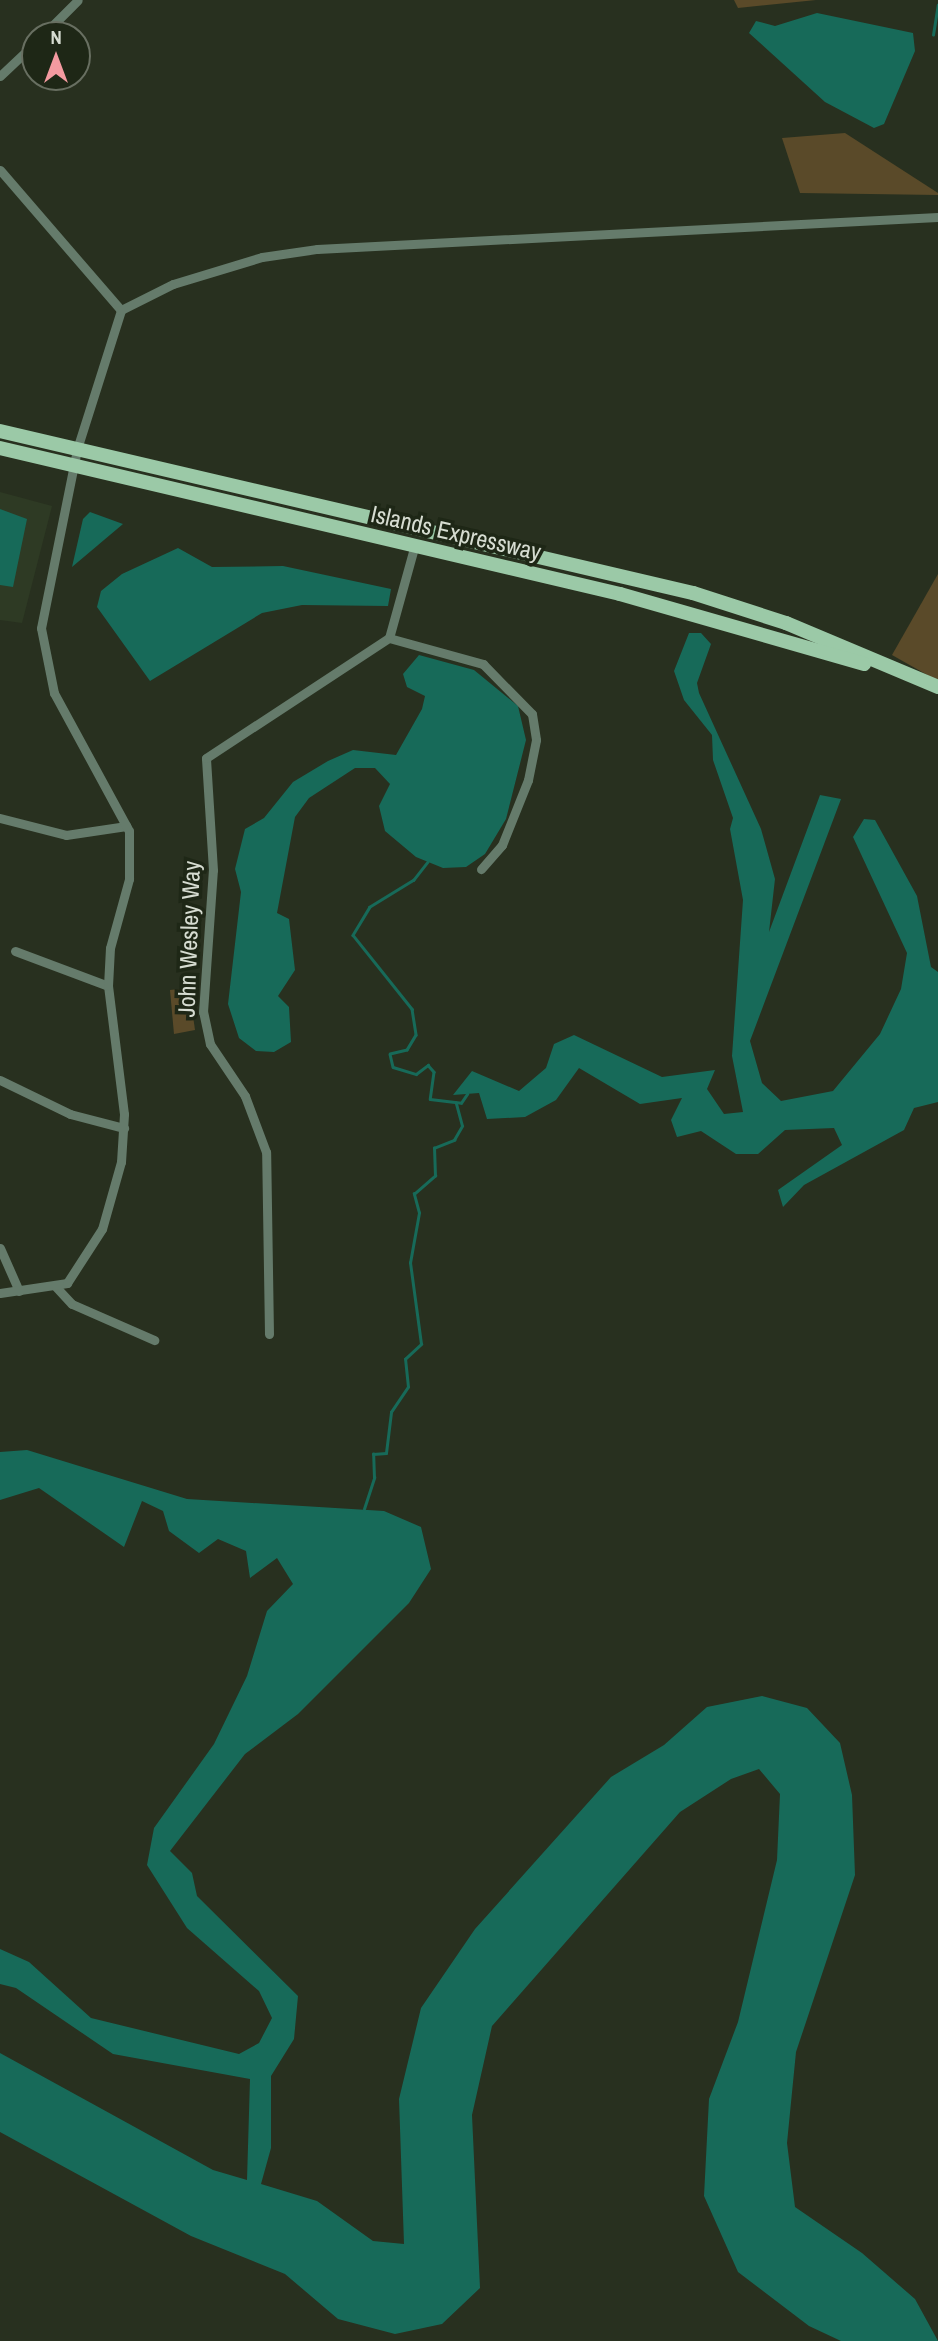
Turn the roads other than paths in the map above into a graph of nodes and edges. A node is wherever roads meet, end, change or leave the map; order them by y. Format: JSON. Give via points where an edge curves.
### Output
{"nodes":[{"id":1,"x":78,"y":0,"type":"edge"},
{"id":2,"x":57,"y":21,"type":"edge"},
{"id":3,"x":21,"y":56,"type":"edge"},
{"id":4,"x":0,"y":76,"type":"edge"},
{"id":5,"x":0,"y":170,"type":"edge"},
{"id":6,"x":938,"y":217,"type":"edge"},
{"id":7,"x":121,"y":310,"type":"junction"},
{"id":8,"x":0,"y":431,"type":"edge"},
{"id":9,"x":0,"y":448,"type":"edge"},
{"id":10,"x":77,"y":449,"type":"junction"},
{"id":11,"x":74,"y":467,"type":"junction"},
{"id":12,"x":414,"y":548,"type":"junction"},
{"id":13,"x":388,"y":638,"type":"junction"},
{"id":14,"x":900,"y":672,"type":"junction"},
{"id":15,"x":938,"y":687,"type":"edge"},
{"id":16,"x":0,"y":818,"type":"edge"},
{"id":17,"x":126,"y":826,"type":"junction"},
{"id":18,"x":481,"y":869,"type":"dead end"},
{"id":19,"x":15,"y":951,"type":"dead end"},
{"id":20,"x":107,"y":986,"type":"junction"},
{"id":21,"x":0,"y":1080,"type":"edge"},
{"id":22,"x":124,"y":1128,"type":"junction"},
{"id":23,"x":0,"y":1248,"type":"edge"},
{"id":24,"x":56,"y":1287,"type":"junction"},
{"id":25,"x":19,"y":1291,"type":"junction"},
{"id":26,"x":0,"y":1293,"type":"edge"},
{"id":27,"x":269,"y":1334,"type":"dead end"},
{"id":28,"x":154,"y":1340,"type":"dead end"}],
"edges":[{"from":1,"to":2,"type":"street"},
{"from":3,"to":4,"type":"street"},
{"from":5,"to":7,"type":"street"},
{"from":6,"to":7,"type":"street","via":[[317,249],[262,257],[173,284]]},
{"from":7,"to":10,"type":"street"},
{"from":8,"to":10,"type":"main road","name":"Islands Expressway"},
{"from":9,"to":11,"type":"main road","name":"Islands Expressway"},
{"from":10,"to":11,"type":"street"},
{"from":10,"to":14,"type":"main road","name":"Islands Expressway","via":[[659,584],[786,623]]},
{"from":11,"to":12,"type":"main road","name":"Islands Expressway"},
{"from":11,"to":17,"type":"street","via":[[41,628],[54,693]]},
{"from":12,"to":13,"type":"street"},
{"from":12,"to":14,"type":"main road","name":"Islands Expressway","via":[[620,594]]},
{"from":13,"to":18,"type":"street","via":[[483,664],[532,714],[536,740],[524,791],[502,845]]},
{"from":13,"to":27,"type":"street","name":"John Wesley Way","via":[[206,758],[213,870],[203,1012],[210,1044],[246,1096],[266,1152]]},
{"from":14,"to":15,"type":"main road","name":"Islands Expressway"},
{"from":16,"to":17,"type":"street","via":[[66,835]]},
{"from":17,"to":20,"type":"street","via":[[129,879]]},
{"from":19,"to":20,"type":"street"},
{"from":20,"to":22,"type":"street"},
{"from":21,"to":22,"type":"street","via":[[70,1114]]},
{"from":22,"to":24,"type":"street","via":[[102,1228],[82,1264]]},
{"from":23,"to":25,"type":"street"},
{"from":24,"to":25,"type":"street"},
{"from":24,"to":28,"type":"street","via":[[72,1304]]},
{"from":25,"to":26,"type":"street"}]}
